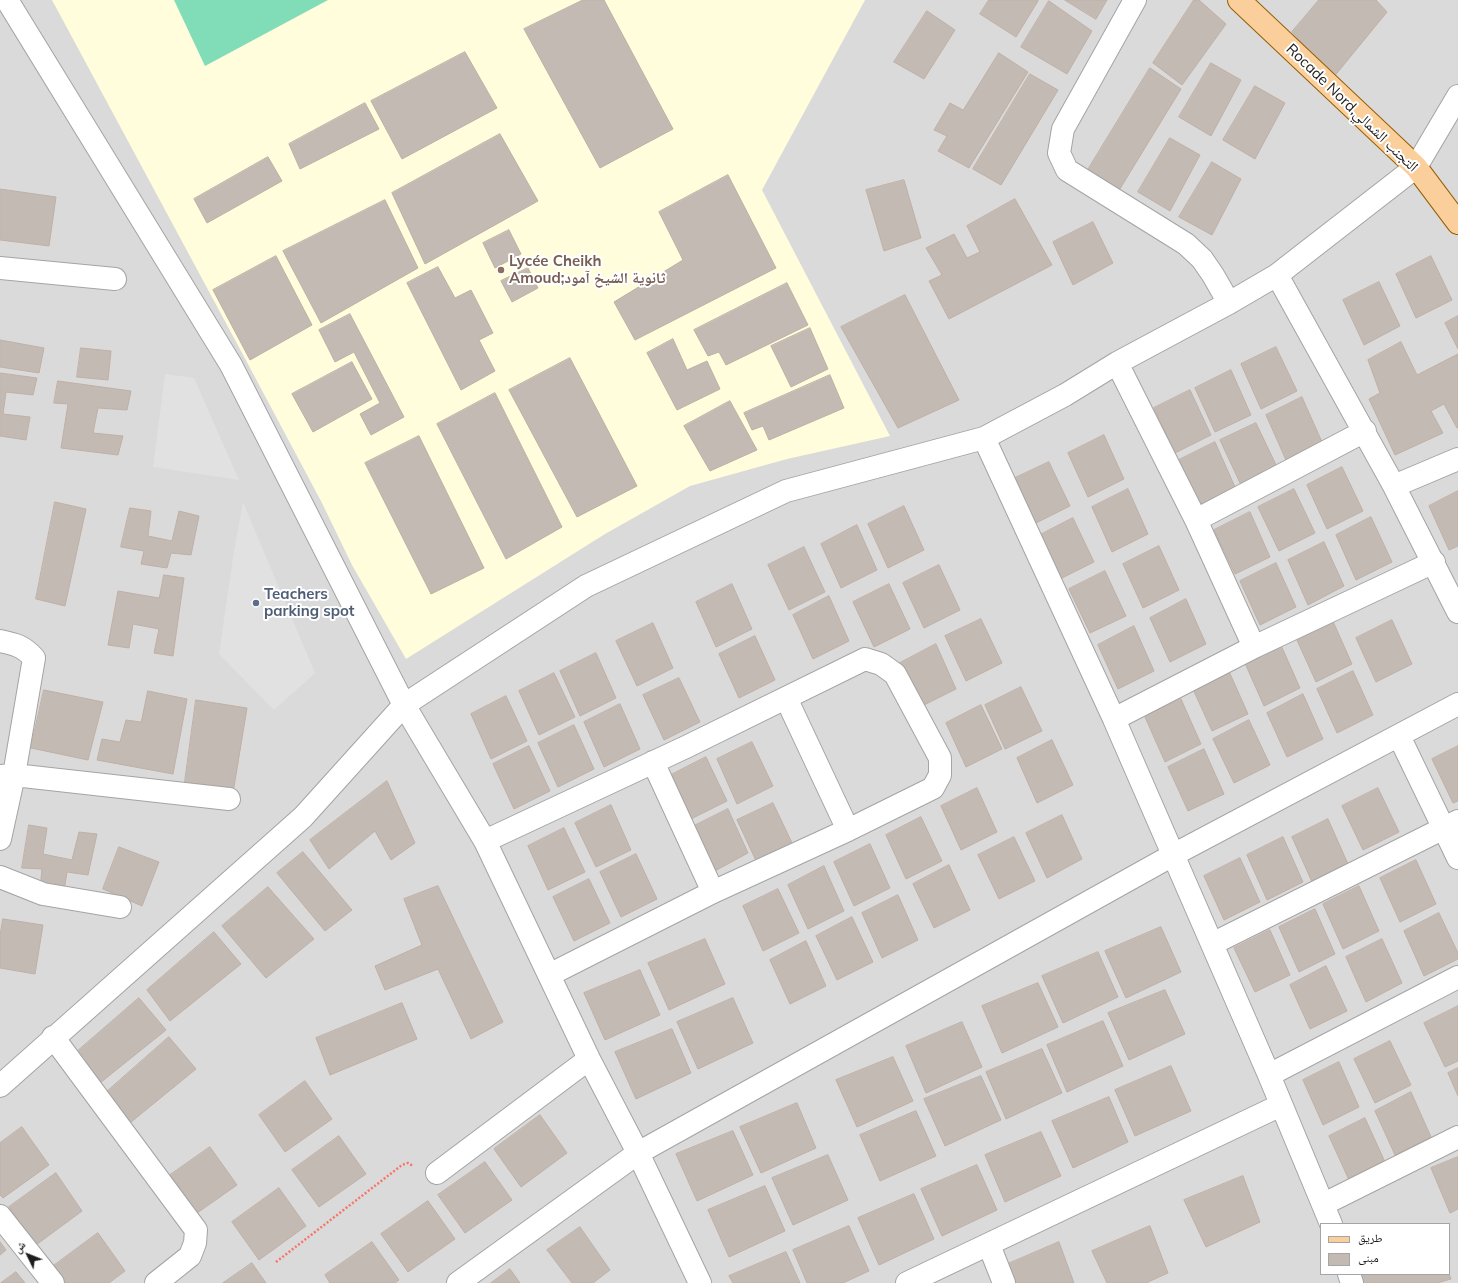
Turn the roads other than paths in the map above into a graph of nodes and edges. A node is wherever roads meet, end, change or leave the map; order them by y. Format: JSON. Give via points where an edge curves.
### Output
{"nodes":[{"id":1,"x":7,"y":0,"type":"edge"},
{"id":2,"x":1135,"y":0,"type":"edge"},
{"id":3,"x":1239,"y":0,"type":"edge"},
{"id":4,"x":1458,"y":96,"type":"edge"},
{"id":5,"x":1416,"y":167,"type":"junction"},
{"id":6,"x":1458,"y":223,"type":"edge"},
{"id":7,"x":0,"y":268,"type":"edge"},
{"id":8,"x":1277,"y":275,"type":"junction"},
{"id":9,"x":115,"y":279,"type":"dead end"},
{"id":10,"x":1229,"y":303,"type":"junction"},
{"id":11,"x":1117,"y":364,"type":"junction"},
{"id":12,"x":1365,"y":431,"type":"junction"},
{"id":13,"x":984,"y":438,"type":"junction"},
{"id":14,"x":1458,"y":459,"type":"edge"},
{"id":15,"x":1394,"y":486,"type":"junction"},
{"id":16,"x":1196,"y":520,"type":"junction"},
{"id":17,"x":1434,"y":562,"type":"junction"},
{"id":18,"x":1458,"y":612,"type":"edge"},
{"id":19,"x":0,"y":641,"type":"edge"},
{"id":20,"x":1254,"y":647,"type":"junction"},
{"id":21,"x":786,"y":698,"type":"junction"},
{"id":22,"x":1458,"y":704,"type":"edge"},
{"id":23,"x":404,"y":705,"type":"junction"},
{"id":24,"x":1114,"y":719,"type":"junction"},
{"id":25,"x":1399,"y":736,"type":"junction"},
{"id":26,"x":653,"y":762,"type":"junction"},
{"id":27,"x":7,"y":776,"type":"edge"},
{"id":28,"x":229,"y":799,"type":"dead end"},
{"id":29,"x":1451,"y":824,"type":"edge"},
{"id":30,"x":848,"y":830,"type":"junction"},
{"id":31,"x":0,"y":839,"type":"edge"},
{"id":32,"x":485,"y":841,"type":"junction"},
{"id":33,"x":1173,"y":855,"type":"junction"},
{"id":34,"x":1458,"y":858,"type":"edge"},
{"id":35,"x":0,"y":877,"type":"edge"},
{"id":36,"x":713,"y":892,"type":"junction"},
{"id":37,"x":120,"y":907,"type":"dead end"},
{"id":38,"x":1212,"y":944,"type":"junction"},
{"id":39,"x":549,"y":975,"type":"junction"},
{"id":40,"x":1458,"y":977,"type":"edge"},
{"id":41,"x":53,"y":1037,"type":"junction"},
{"id":42,"x":589,"y":1059,"type":"junction"},
{"id":43,"x":1269,"y":1075,"type":"junction"},
{"id":44,"x":0,"y":1086,"type":"edge"},
{"id":45,"x":1281,"y":1105,"type":"junction"},
{"id":46,"x":1458,"y":1137,"type":"edge"},
{"id":47,"x":638,"y":1153,"type":"junction"},
{"id":48,"x":437,"y":1173,"type":"road end"},
{"id":49,"x":1327,"y":1214,"type":"edge"},
{"id":50,"x":0,"y":1216,"type":"edge"},
{"id":51,"x":989,"y":1245,"type":"junction"},
{"id":52,"x":53,"y":1283,"type":"edge"},
{"id":53,"x":156,"y":1283,"type":"edge"},
{"id":54,"x":458,"y":1283,"type":"edge"},
{"id":55,"x":700,"y":1283,"type":"edge"},
{"id":56,"x":907,"y":1283,"type":"edge"},
{"id":57,"x":1004,"y":1283,"type":"edge"}],
"edges":[{"from":1,"to":23,"type":"street","via":[[231,365]]},
{"from":2,"to":10,"type":"street","via":[[1063,129],[1059,153],[1067,170],[1186,244],[1202,259]]},
{"from":3,"to":5,"type":"main road","name":"Rocade Nord,التجنب الشمالي"},
{"from":4,"to":5,"type":"street"},
{"from":5,"to":6,"type":"main road","name":"Rocade Nord,التجنب الشمالي"},
{"from":5,"to":8,"type":"street"},
{"from":7,"to":9,"type":"street"},
{"from":8,"to":10,"type":"street"},
{"from":8,"to":12,"type":"street"},
{"from":10,"to":11,"type":"street"},
{"from":11,"to":13,"type":"street"},
{"from":11,"to":16,"type":"street"},
{"from":12,"to":15,"type":"street"},
{"from":12,"to":16,"type":"street"},
{"from":13,"to":23,"type":"street","via":[[786,491],[586,586]]},
{"from":13,"to":24,"type":"street"},
{"from":14,"to":15,"type":"street"},
{"from":15,"to":17,"type":"street"},
{"from":16,"to":20,"type":"street"},
{"from":17,"to":18,"type":"street"},
{"from":17,"to":20,"type":"street"},
{"from":19,"to":27,"type":"street","via":[[17,644],[34,658]]},
{"from":20,"to":24,"type":"street"},
{"from":21,"to":26,"type":"street"},
{"from":21,"to":30,"type":"street"},
{"from":21,"to":30,"type":"street","via":[[865,659],[881,664],[895,674],[940,758],[940,775],[933,788]]},
{"from":22,"to":25,"type":"street"},
{"from":23,"to":32,"type":"street"},
{"from":23,"to":41,"type":"street","via":[[303,817]]},
{"from":24,"to":33,"type":"street"},
{"from":25,"to":29,"type":"street"},
{"from":25,"to":33,"type":"street"},
{"from":26,"to":32,"type":"street"},
{"from":26,"to":36,"type":"street"},
{"from":27,"to":28,"type":"street"},
{"from":27,"to":31,"type":"street"},
{"from":29,"to":34,"type":"street"},
{"from":29,"to":38,"type":"street"},
{"from":30,"to":36,"type":"street"},
{"from":32,"to":39,"type":"street"},
{"from":33,"to":38,"type":"street"},
{"from":33,"to":47,"type":"street"},
{"from":35,"to":37,"type":"street","via":[[43,894]]},
{"from":36,"to":39,"type":"street"},
{"from":38,"to":43,"type":"street"},
{"from":39,"to":42,"type":"street"},
{"from":40,"to":43,"type":"street"},
{"from":41,"to":44,"type":"street"},
{"from":41,"to":53,"type":"street","via":[[196,1230],[196,1243],[190,1256]]},
{"from":42,"to":47,"type":"street"},
{"from":42,"to":48,"type":"street"},
{"from":43,"to":45,"type":"street"},
{"from":45,"to":49,"type":"street"},
{"from":45,"to":51,"type":"street"},
{"from":46,"to":49,"type":"street"},
{"from":47,"to":54,"type":"street"},
{"from":47,"to":55,"type":"street"},
{"from":50,"to":52,"type":"street"},
{"from":51,"to":56,"type":"street"},
{"from":51,"to":57,"type":"street"}]}
